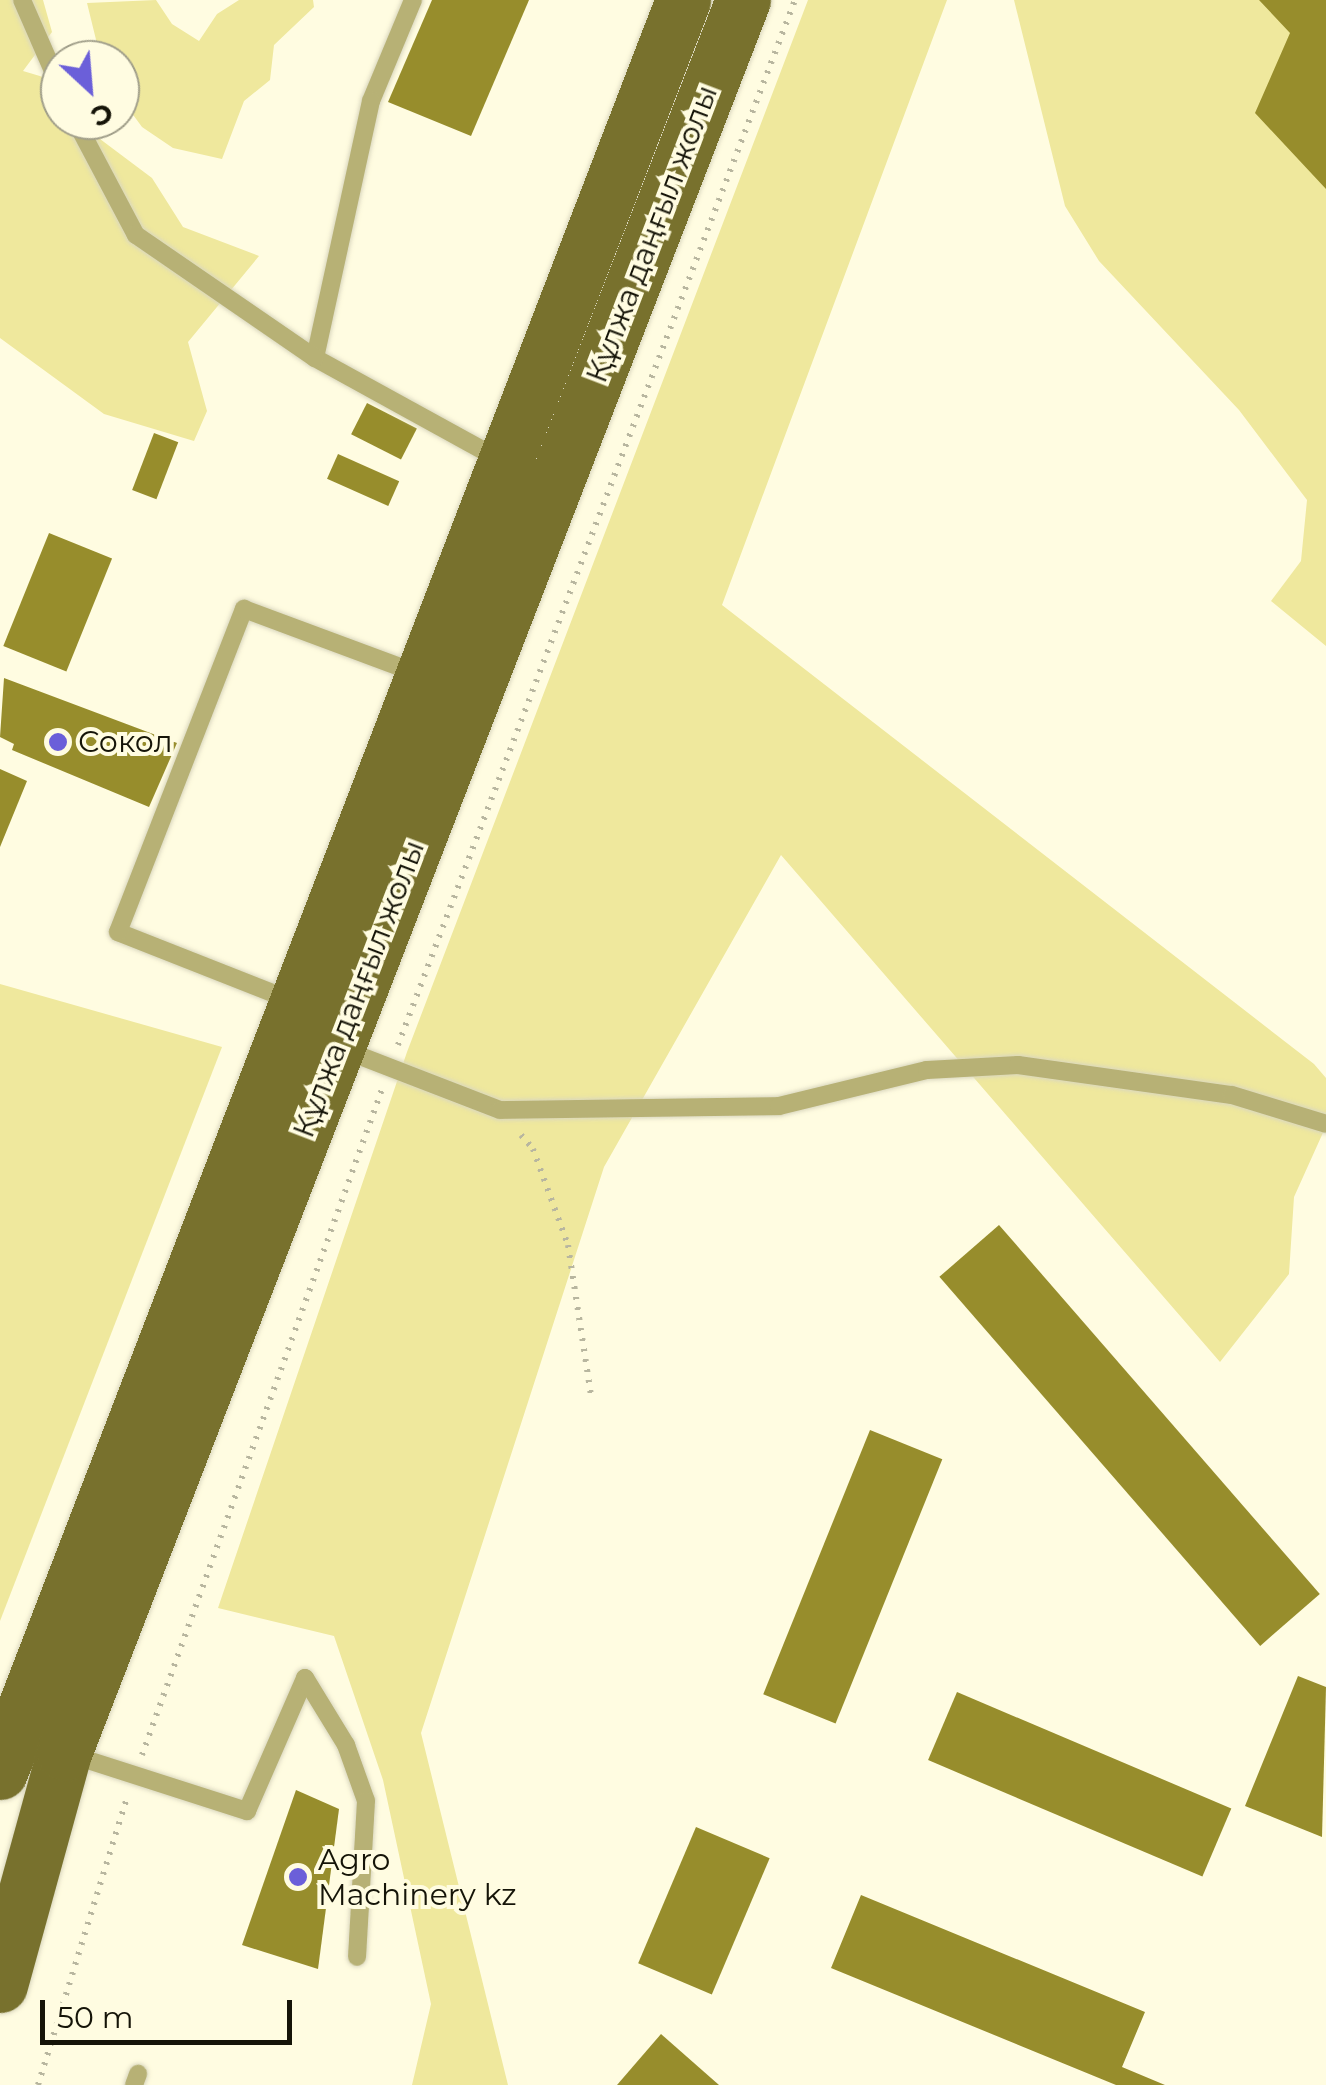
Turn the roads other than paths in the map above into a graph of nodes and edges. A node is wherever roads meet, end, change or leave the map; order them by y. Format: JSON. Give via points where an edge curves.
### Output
{"nodes":[{"id":1,"x":22,"y":0,"type":"edge"},
{"id":2,"x":413,"y":0,"type":"edge"},
{"id":3,"x":683,"y":0,"type":"edge"},
{"id":4,"x":743,"y":0,"type":"edge"},
{"id":5,"x":40,"y":41,"type":"edge"},
{"id":6,"x":86,"y":140,"type":"edge"},
{"id":7,"x":315,"y":358,"type":"junction"},
{"id":8,"x":504,"y":461,"type":"junction"},
{"id":9,"x":421,"y":675,"type":"junction"},
{"id":10,"x":294,"y":1002,"type":"junction"},
{"id":11,"x":337,"y":1047,"type":"junction"},
{"id":12,"x":1326,"y":1124,"type":"edge"},
{"id":13,"x":64,"y":1752,"type":"junction"},
{"id":14,"x":0,"y":1772,"type":"edge"},
{"id":15,"x":356,"y":1958,"type":"dead end"},
{"id":16,"x":0,"y":1985,"type":"edge"}],
"edges":[{"from":1,"to":5,"type":"lane"},
{"from":2,"to":7,"type":"lane","via":[[371,101]]},
{"from":3,"to":8,"type":"main road","name":"Құлжа даңғыл жолы"},
{"from":4,"to":11,"type":"main road","name":"Құлжа даңғыл жолы"},
{"from":6,"to":7,"type":"lane","via":[[136,235]]},
{"from":7,"to":8,"type":"lane"},
{"from":8,"to":9,"type":"main road","name":"Құлжа даңғыл жолы"},
{"from":9,"to":10,"type":"main road","name":"Құлжа даңғыл жолы"},
{"from":9,"to":10,"type":"lane","via":[[244,609],[118,932]]},
{"from":10,"to":14,"type":"main road","name":"Құлжа даңғыл жолы"},
{"from":11,"to":12,"type":"lane","via":[[500,1110],[779,1106],[928,1070],[1018,1065],[1232,1095]]},
{"from":11,"to":13,"type":"main road","name":"Құлжа даңғыл жолы"},
{"from":13,"to":15,"type":"lane","via":[[247,1811],[305,1678],[346,1746],[366,1801]]},
{"from":13,"to":16,"type":"main road","name":"Құлжа даңғыл жолы"}]}
